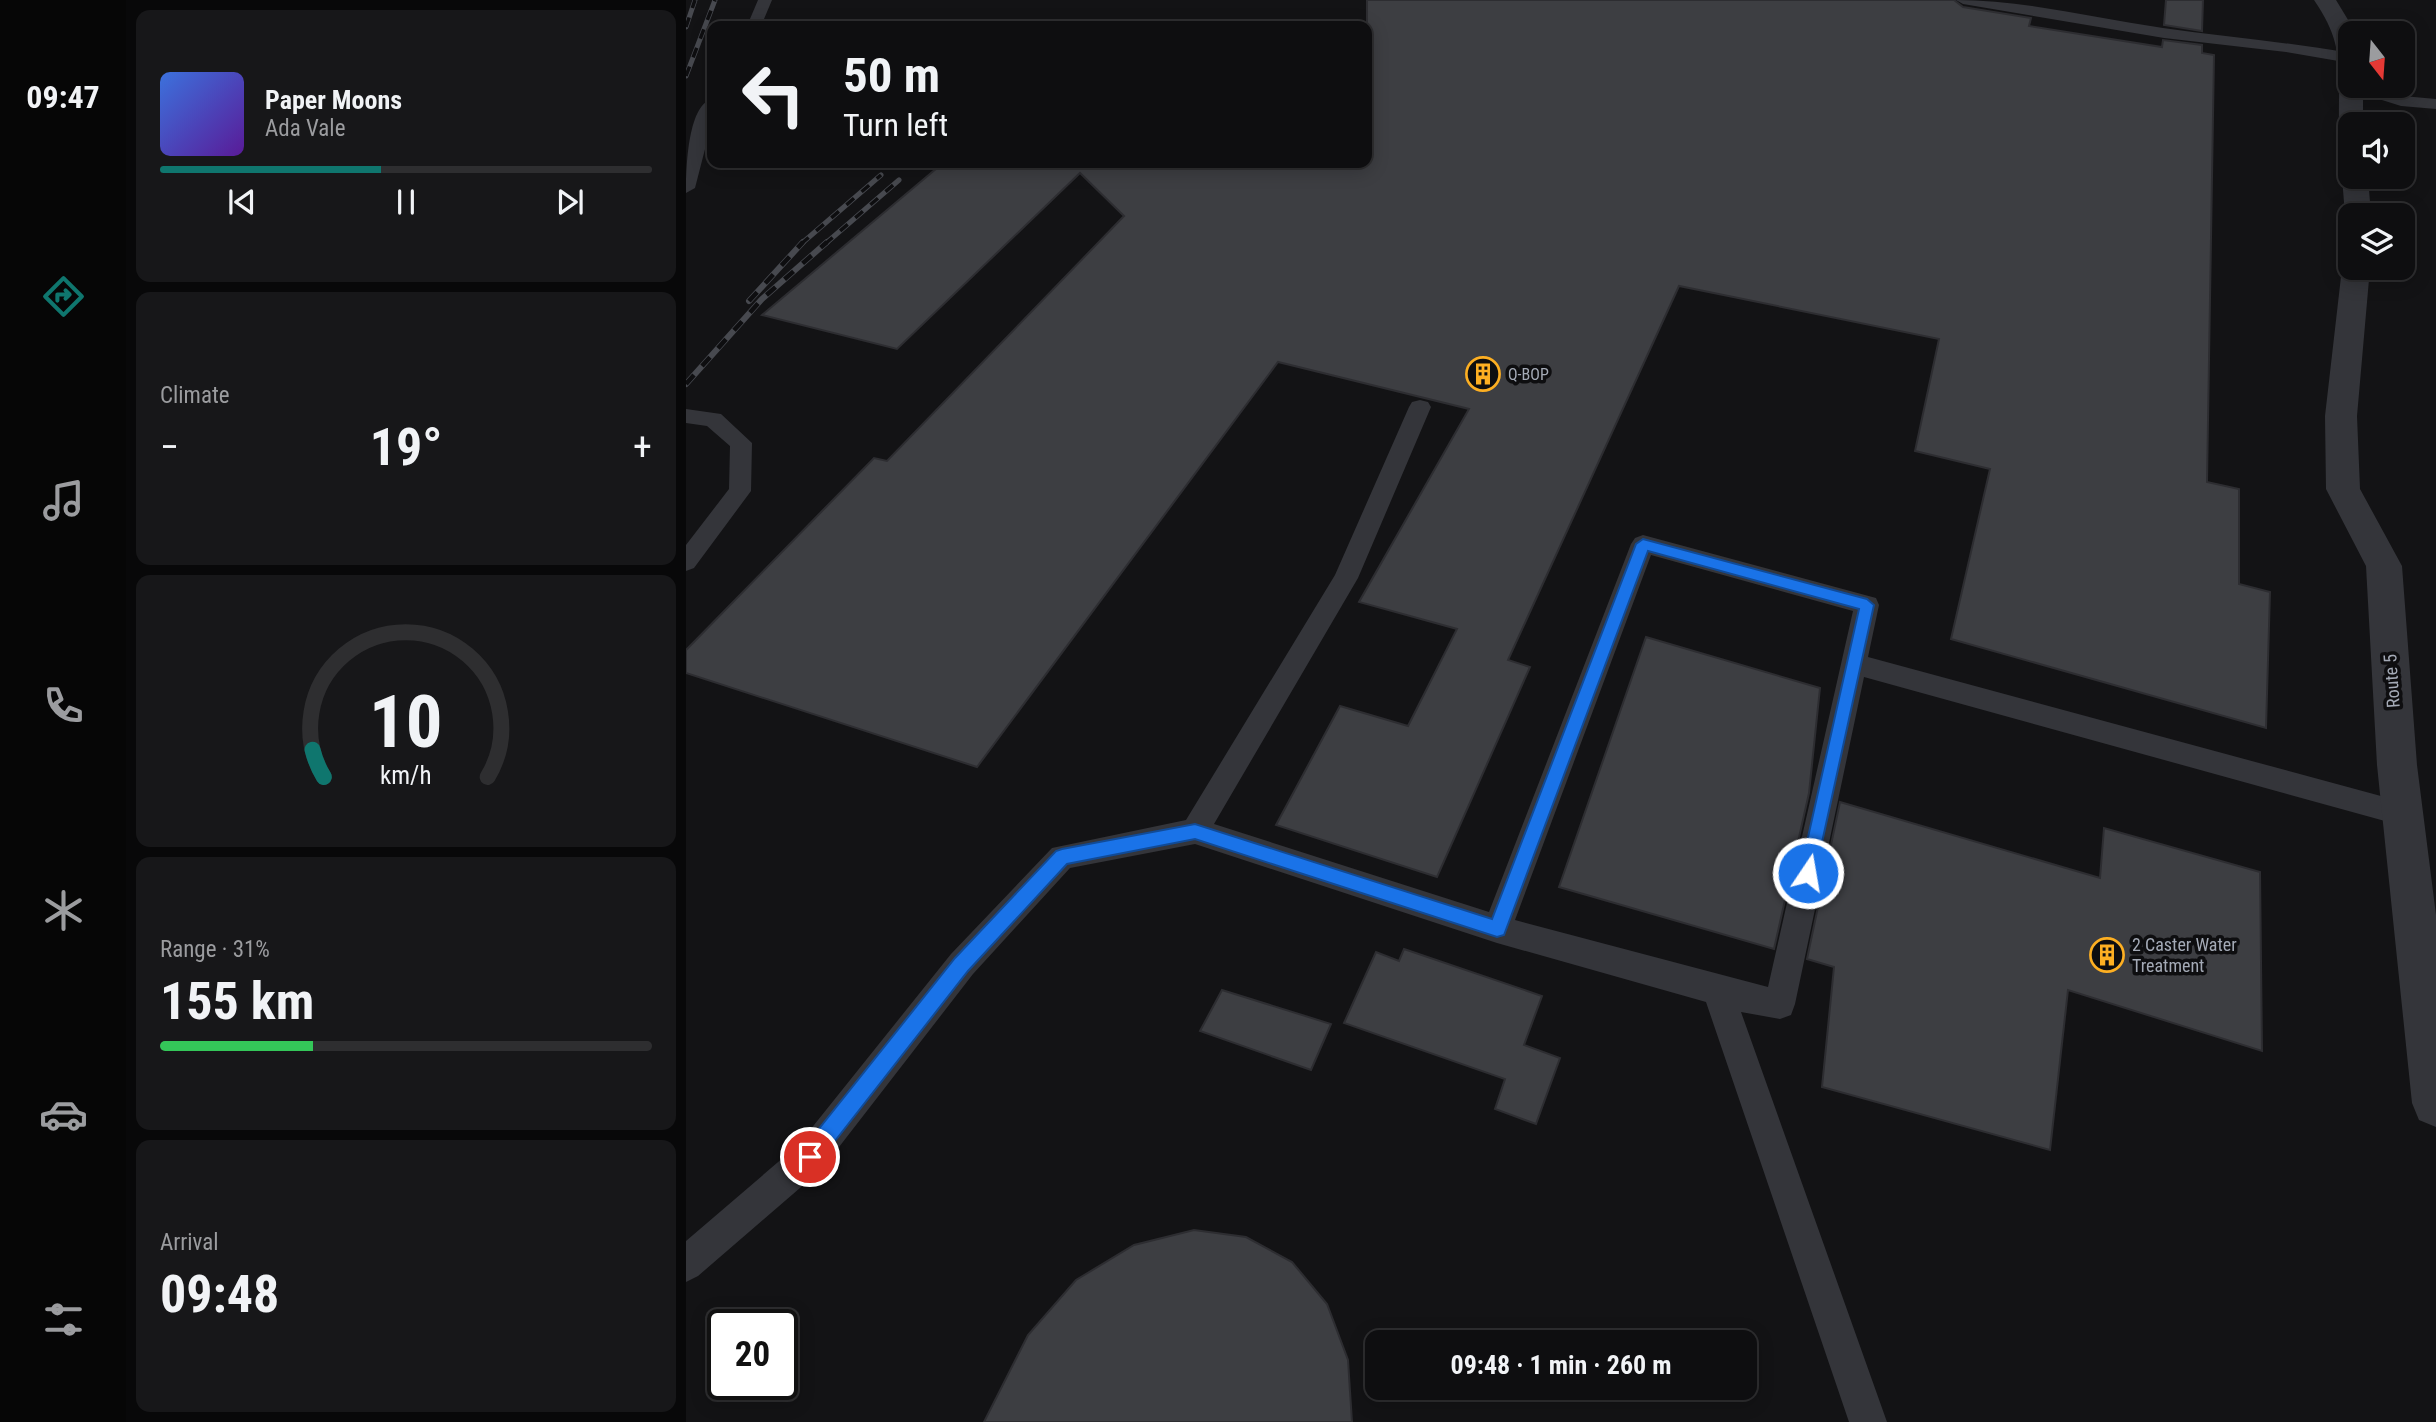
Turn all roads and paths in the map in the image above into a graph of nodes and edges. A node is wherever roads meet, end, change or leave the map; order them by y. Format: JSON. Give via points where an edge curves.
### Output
{"nodes":[{"id":1,"x":765,"y":0,"type":"edge"},
{"id":2,"x":1964,"y":0,"type":"edge"},
{"id":3,"x":2325,"y":0,"type":"edge"},
{"id":4,"x":756,"y":21,"type":"edge"},
{"id":5,"x":2340,"y":21,"type":"edge"},
{"id":6,"x":2338,"y":56,"type":"edge"},
{"id":7,"x":2392,"y":98,"type":"edge"},
{"id":8,"x":2436,"y":104,"type":"edge"},
{"id":9,"x":707,"y":115,"type":"edge"},
{"id":10,"x":686,"y":188,"type":"edge"},
{"id":11,"x":2355,"y":280,"type":"edge"},
{"id":12,"x":1420,"y":407,"type":"dead end"},
{"id":13,"x":686,"y":416,"type":"edge"},
{"id":14,"x":686,"y":562,"type":"edge"},
{"id":15,"x":1854,"y":664,"type":"junction"},
{"id":16,"x":2403,"y":814,"type":"junction"},
{"id":17,"x":1195,"y":831,"type":"junction"},
{"id":18,"x":2426,"y":923,"type":"edge"},
{"id":19,"x":1497,"y":929,"type":"junction"},
{"id":20,"x":1718,"y":991,"type":"junction"},
{"id":21,"x":2436,"y":1103,"type":"edge"},
{"id":22,"x":686,"y":1264,"type":"edge"},
{"id":23,"x":1868,"y":1422,"type":"edge"}],
"edges":[{"from":1,"to":4,"type":"lane"},
{"from":2,"to":6,"type":"lane"},
{"from":3,"to":5,"type":"street"},
{"from":7,"to":8,"type":"lane"},
{"from":9,"to":10,"type":"lane"},
{"from":11,"to":16,"type":"street","name":"Route 5","via":[[2341,416],[2343,489],[2384,566]]},
{"from":12,"to":17,"type":"lane","via":[[1346,578]]},
{"from":13,"to":14,"type":"lane","via":[[713,419],[741,443],[740,491]]},
{"from":15,"to":16,"type":"lane"},
{"from":15,"to":19,"type":"lane","via":[[1867,605],[1643,544]]},
{"from":15,"to":20,"type":"lane","via":[[1780,1004]]},
{"from":16,"to":18,"type":"street","name":"Route 5"},
{"from":17,"to":19,"type":"lane"},
{"from":17,"to":22,"type":"lane","via":[[1062,857],[962,964],[810,1157]]},
{"from":18,"to":21,"type":"street","name":"Route 5"},
{"from":19,"to":20,"type":"lane"},
{"from":20,"to":23,"type":"lane"}]}
